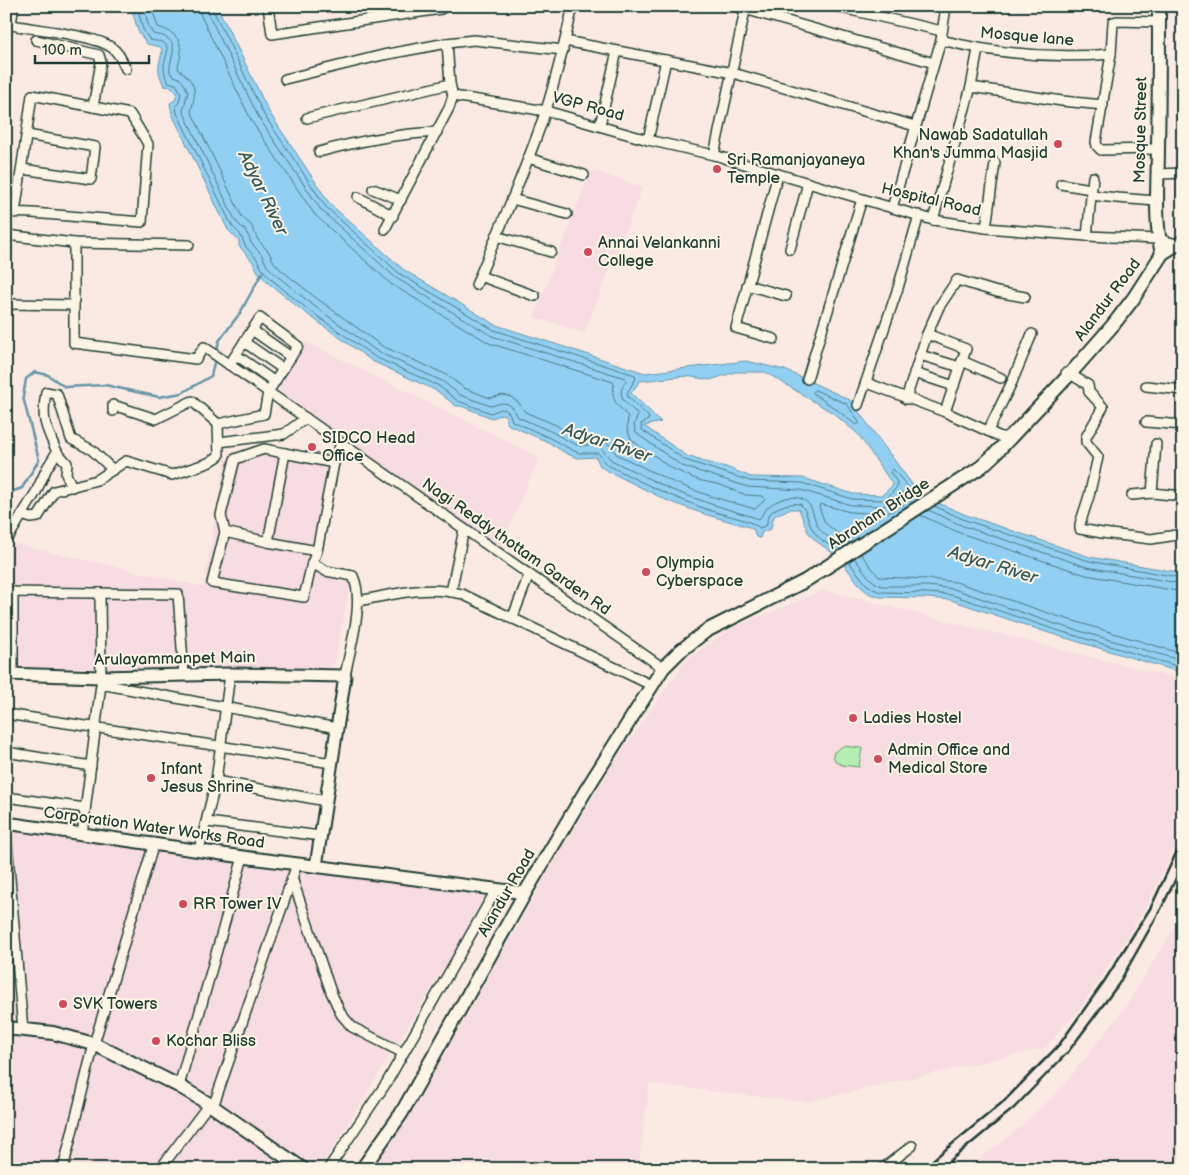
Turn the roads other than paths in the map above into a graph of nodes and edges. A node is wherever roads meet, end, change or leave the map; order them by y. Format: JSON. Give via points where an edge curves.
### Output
{"nodes":[{"id":1,"x":268,"y":6,"type":"edge"},
{"id":2,"x":573,"y":6,"type":"edge"},
{"id":3,"x":734,"y":6,"type":"edge"},
{"id":4,"x":833,"y":6,"type":"edge"},
{"id":5,"x":946,"y":6,"type":"edge"},
{"id":6,"x":1159,"y":6,"type":"edge"},
{"id":7,"x":746,"y":7,"type":"edge"},
{"id":8,"x":444,"y":8,"type":"edge"},
{"id":9,"x":12,"y":9,"type":"edge"},
{"id":10,"x":1159,"y":22,"type":"junction"},
{"id":11,"x":272,"y":34,"type":"junction"},
{"id":12,"x":941,"y":35,"type":"junction"},
{"id":13,"x":36,"y":40,"type":"dead end"},
{"id":14,"x":447,"y":42,"type":"junction"},
{"id":15,"x":274,"y":44,"type":"dead end"},
{"id":16,"x":564,"y":45,"type":"junction"},
{"id":17,"x":978,"y":49,"type":"junction"},
{"id":18,"x":616,"y":51,"type":"junction"},
{"id":19,"x":1110,"y":54,"type":"junction"},
{"id":20,"x":666,"y":60,"type":"junction"},
{"id":21,"x":934,"y":63,"type":"junction"},
{"id":22,"x":126,"y":69,"type":"dead end"},
{"id":23,"x":733,"y":73,"type":"junction"},
{"id":24,"x":285,"y":79,"type":"dead end"},
{"id":25,"x":450,"y":84,"type":"junction"},
{"id":26,"x":971,"y":87,"type":"junction"},
{"id":27,"x":453,"y":96,"type":"junction"},
{"id":28,"x":1103,"y":105,"type":"junction"},
{"id":29,"x":93,"y":107,"type":"junction"},
{"id":30,"x":546,"y":111,"type":"junction"},
{"id":31,"x":307,"y":118,"type":"dead end"},
{"id":32,"x":600,"y":125,"type":"junction"},
{"id":33,"x":915,"y":126,"type":"junction"},
{"id":34,"x":437,"y":132,"type":"junction"},
{"id":35,"x":27,"y":135,"type":"junction"},
{"id":36,"x":648,"y":140,"type":"junction"},
{"id":37,"x":1158,"y":149,"type":"junction"},
{"id":38,"x":319,"y":152,"type":"dead end"},
{"id":39,"x":714,"y":155,"type":"junction"},
{"id":40,"x":528,"y":158,"type":"junction"},
{"id":41,"x":995,"y":163,"type":"dead end"},
{"id":42,"x":22,"y":168,"type":"junction"},
{"id":43,"x":1183,"y":173,"type":"edge"},
{"id":44,"x":778,"y":174,"type":"junction"},
{"id":45,"x":1158,"y":174,"type":"junction"},
{"id":46,"x":584,"y":175,"type":"dead end"},
{"id":47,"x":1093,"y":177,"type":"dead end"},
{"id":48,"x":808,"y":183,"type":"junction"},
{"id":49,"x":1062,"y":184,"type":"dead end"},
{"id":50,"x":373,"y":189,"type":"dead end"},
{"id":51,"x":1091,"y":195,"type":"junction"},
{"id":52,"x":358,"y":197,"type":"dead end"},
{"id":53,"x":512,"y":199,"type":"junction"},
{"id":54,"x":862,"y":199,"type":"junction"},
{"id":55,"x":401,"y":200,"type":"junction"},
{"id":56,"x":1156,"y":201,"type":"junction"},
{"id":57,"x":892,"y":208,"type":"junction"},
{"id":58,"x":11,"y":213,"type":"edge"},
{"id":59,"x":567,"y":214,"type":"dead end"},
{"id":60,"x":919,"y":215,"type":"junction"},
{"id":61,"x":393,"y":216,"type":"junction"},
{"id":62,"x":933,"y":220,"type":"junction"},
{"id":63,"x":986,"y":228,"type":"junction"},
{"id":64,"x":385,"y":229,"type":"dead end"},
{"id":65,"x":6,"y":236,"type":"edge"},
{"id":66,"x":496,"y":236,"type":"junction"},
{"id":67,"x":1088,"y":236,"type":"junction"},
{"id":68,"x":1158,"y":238,"type":"junction"},
{"id":69,"x":74,"y":243,"type":"junction"},
{"id":70,"x":1180,"y":243,"type":"edge"},
{"id":71,"x":189,"y":245,"type":"dead end"},
{"id":72,"x":790,"y":249,"type":"dead end"},
{"id":73,"x":551,"y":252,"type":"dead end"},
{"id":74,"x":1162,"y":254,"type":"junction"},
{"id":75,"x":748,"y":285,"type":"junction"},
{"id":76,"x":535,"y":296,"type":"dead end"},
{"id":77,"x":786,"y":296,"type":"dead end"},
{"id":78,"x":1024,"y":297,"type":"dead end"},
{"id":79,"x":6,"y":304,"type":"edge"},
{"id":80,"x":74,"y":305,"type":"junction"},
{"id":81,"x":252,"y":330,"type":"junction"},
{"id":82,"x":927,"y":334,"type":"junction"},
{"id":83,"x":1032,"y":334,"type":"dead end"},
{"id":84,"x":774,"y":339,"type":"dead end"},
{"id":85,"x":244,"y":342,"type":"junction"},
{"id":86,"x":236,"y":355,"type":"junction"},
{"id":87,"x":920,"y":355,"type":"junction"},
{"id":88,"x":291,"y":357,"type":"junction"},
{"id":89,"x":961,"y":364,"type":"junction"},
{"id":90,"x":229,"y":365,"type":"junction"},
{"id":91,"x":283,"y":369,"type":"junction"},
{"id":92,"x":914,"y":373,"type":"junction"},
{"id":93,"x":1001,"y":378,"type":"dead end"},
{"id":94,"x":1066,"y":378,"type":"junction"},
{"id":95,"x":807,"y":379,"type":"dead end"},
{"id":96,"x":274,"y":382,"type":"junction"},
{"id":97,"x":867,"y":384,"type":"junction"},
{"id":98,"x":954,"y":386,"type":"junction"},
{"id":99,"x":1146,"y":386,"type":"dead end"},
{"id":100,"x":1183,"y":390,"type":"edge"},
{"id":101,"x":268,"y":392,"type":"junction"},
{"id":102,"x":906,"y":398,"type":"junction"},
{"id":103,"x":858,"y":405,"type":"dead end"},
{"id":104,"x":113,"y":411,"type":"dead end"},
{"id":105,"x":945,"y":412,"type":"junction"},
{"id":106,"x":306,"y":418,"type":"junction"},
{"id":107,"x":1146,"y":422,"type":"dead end"},
{"id":108,"x":218,"y":424,"type":"junction"},
{"id":109,"x":1183,"y":425,"type":"edge"},
{"id":110,"x":988,"y":431,"type":"junction"},
{"id":111,"x":71,"y":439,"type":"junction"},
{"id":112,"x":219,"y":442,"type":"junction"},
{"id":113,"x":341,"y":443,"type":"junction"},
{"id":114,"x":1156,"y":444,"type":"dead end"},
{"id":115,"x":56,"y":448,"type":"junction"},
{"id":116,"x":285,"y":453,"type":"junction"},
{"id":117,"x":334,"y":462,"type":"junction"},
{"id":118,"x":112,"y":470,"type":"junction"},
{"id":119,"x":72,"y":487,"type":"junction"},
{"id":120,"x":1152,"y":493,"type":"junction"},
{"id":121,"x":1132,"y":495,"type":"dead end"},
{"id":122,"x":1183,"y":496,"type":"edge"},
{"id":123,"x":22,"y":515,"type":"junction"},
{"id":124,"x":464,"y":529,"type":"junction"},
{"id":125,"x":225,"y":532,"type":"junction"},
{"id":126,"x":1183,"y":534,"type":"edge"},
{"id":127,"x":10,"y":535,"type":"dead end"},
{"id":128,"x":268,"y":542,"type":"junction"},
{"id":129,"x":317,"y":551,"type":"junction"},
{"id":130,"x":312,"y":563,"type":"junction"},
{"id":131,"x":529,"y":575,"type":"junction"},
{"id":132,"x":10,"y":592,"type":"edge"},
{"id":133,"x":451,"y":592,"type":"junction"},
{"id":134,"x":100,"y":593,"type":"junction"},
{"id":135,"x":359,"y":602,"type":"junction"},
{"id":136,"x":512,"y":619,"type":"junction"},
{"id":137,"x":691,"y":641,"type":"joint"},
{"id":138,"x":663,"y":668,"type":"junction"},
{"id":139,"x":230,"y":674,"type":"junction"},
{"id":140,"x":10,"y":675,"type":"edge"},
{"id":141,"x":184,"y":675,"type":"junction"},
{"id":142,"x":345,"y":676,"type":"junction"},
{"id":143,"x":101,"y":680,"type":"junction"},
{"id":144,"x":653,"y":686,"type":"junction"},
{"id":145,"x":227,"y":708,"type":"junction"},
{"id":146,"x":6,"y":714,"type":"edge"},
{"id":147,"x":95,"y":728,"type":"junction"},
{"id":148,"x":337,"y":728,"type":"junction"},
{"id":149,"x":222,"y":747,"type":"junction"},
{"id":150,"x":6,"y":752,"type":"edge"},
{"id":151,"x":332,"y":763,"type":"junction"},
{"id":152,"x":91,"y":766,"type":"junction"},
{"id":153,"x":216,"y":781,"type":"junction"},
{"id":154,"x":6,"y":797,"type":"edge"},
{"id":155,"x":326,"y":801,"type":"junction"},
{"id":156,"x":85,"y":808,"type":"junction"},
{"id":157,"x":207,"y":822,"type":"junction"},
{"id":158,"x":6,"y":823,"type":"edge"},
{"id":159,"x":6,"y":832,"type":"edge"},
{"id":160,"x":82,"y":834,"type":"junction"},
{"id":161,"x":321,"y":836,"type":"junction"},
{"id":162,"x":154,"y":843,"type":"junction"},
{"id":163,"x":199,"y":850,"type":"junction"},
{"id":164,"x":243,"y":857,"type":"junction"},
{"id":165,"x":297,"y":864,"type":"junction"},
{"id":166,"x":316,"y":866,"type":"junction"},
{"id":167,"x":292,"y":878,"type":"junction"},
{"id":168,"x":496,"y":890,"type":"junction"},
{"id":169,"x":525,"y":893,"type":"junction"},
{"id":170,"x":6,"y":1028,"type":"edge"},
{"id":171,"x":23,"y":1030,"type":"junction"},
{"id":172,"x":94,"y":1044,"type":"junction"},
{"id":173,"x":403,"y":1053,"type":"junction"},
{"id":174,"x":179,"y":1086,"type":"junction"},
{"id":175,"x":211,"y":1105,"type":"junction"},
{"id":176,"x":912,"y":1146,"type":"dead end"},
{"id":177,"x":63,"y":1169,"type":"edge"},
{"id":178,"x":160,"y":1169,"type":"edge"},
{"id":179,"x":302,"y":1169,"type":"edge"},
{"id":180,"x":328,"y":1169,"type":"edge"},
{"id":181,"x":362,"y":1169,"type":"edge"},
{"id":182,"x":882,"y":1169,"type":"edge"}],
"edges":[{"from":1,"to":11,"type":"street"},
{"from":2,"to":16,"type":"street"},
{"from":3,"to":7,"type":"street"},
{"from":4,"to":12,"type":"street","name":"Mosque lane"},
{"from":5,"to":12,"type":"street"},
{"from":6,"to":10,"type":"main road","name":"Mosque Street"},
{"from":7,"to":21,"type":"street"},
{"from":7,"to":23,"type":"street"},
{"from":8,"to":11,"type":"street"},
{"from":9,"to":22,"type":"street","via":[[11,25],[76,36],[110,46],[119,54]]},
{"from":10,"to":19,"type":"street","via":[[1115,21]]},
{"from":10,"to":37,"type":"main road","name":"Mosque Street"},
{"from":11,"to":15,"type":"street"},
{"from":12,"to":17,"type":"street","name":"Mosque lane"},
{"from":12,"to":21,"type":"street"},
{"from":13,"to":29,"type":"street","via":[[98,55],[101,62]]},
{"from":14,"to":16,"type":"street","via":[[474,40]]},
{"from":14,"to":24,"type":"street"},
{"from":14,"to":25,"type":"street"},
{"from":16,"to":18,"type":"street"},
{"from":16,"to":30,"type":"street"},
{"from":17,"to":19,"type":"street","name":"Mosque lane","via":[[1051,56]]},
{"from":17,"to":26,"type":"street"},
{"from":18,"to":20,"type":"street"},
{"from":18,"to":32,"type":"street"},
{"from":19,"to":28,"type":"street"},
{"from":20,"to":23,"type":"street"},
{"from":20,"to":36,"type":"street"},
{"from":21,"to":33,"type":"street"},
{"from":23,"to":33,"type":"street"},
{"from":23,"to":39,"type":"street"},
{"from":25,"to":27,"type":"street"},
{"from":25,"to":31,"type":"street"},
{"from":26,"to":28,"type":"street"},
{"from":26,"to":62,"type":"street"},
{"from":27,"to":30,"type":"street","name":"VGP Road"},
{"from":27,"to":34,"type":"street"},
{"from":28,"to":37,"type":"street","via":[[1096,142],[1101,150]]},
{"from":29,"to":35,"type":"street","via":[[32,95]]},
{"from":29,"to":58,"type":"street","via":[[130,114],[148,144],[142,222]]},
{"from":30,"to":32,"type":"street","name":"VGP Road"},
{"from":30,"to":40,"type":"street"},
{"from":32,"to":36,"type":"street","name":"VGP Road"},
{"from":33,"to":57,"type":"street"},
{"from":34,"to":38,"type":"street","via":[[356,141]]},
{"from":34,"to":55,"type":"street"},
{"from":35,"to":42,"type":"street"},
{"from":35,"to":42,"type":"street","via":[[95,147],[92,179]]},
{"from":36,"to":39,"type":"street","name":"VGP Road"},
{"from":37,"to":45,"type":"main road","name":"Mosque Street"},
{"from":39,"to":44,"type":"street","name":"Hospital Road"},
{"from":40,"to":46,"type":"street"},
{"from":40,"to":53,"type":"street"},
{"from":41,"to":63,"type":"street"},
{"from":42,"to":58,"type":"street"},
{"from":43,"to":45,"type":"street"},
{"from":44,"to":48,"type":"street","name":"Hospital Road"},
{"from":44,"to":75,"type":"street"},
{"from":45,"to":56,"type":"main road","name":"Mosque Street"},
{"from":47,"to":51,"type":"street"},
{"from":48,"to":54,"type":"street","name":"Hospital Road"},
{"from":48,"to":72,"type":"street"},
{"from":49,"to":51,"type":"street","via":[[1091,189]]},
{"from":50,"to":55,"type":"street"},
{"from":51,"to":56,"type":"street"},
{"from":51,"to":67,"type":"street"},
{"from":52,"to":61,"type":"street"},
{"from":53,"to":59,"type":"street"},
{"from":53,"to":66,"type":"street"},
{"from":54,"to":57,"type":"street","name":"Hospital Road"},
{"from":54,"to":95,"type":"street"},
{"from":55,"to":61,"type":"street"},
{"from":56,"to":68,"type":"main road","name":"Mosque Street"},
{"from":57,"to":60,"type":"street","name":"Hospital Road"},
{"from":60,"to":62,"type":"street","name":"Hospital Road"},
{"from":60,"to":97,"type":"street"},
{"from":61,"to":64,"type":"street"},
{"from":62,"to":63,"type":"street","name":"Hospital Road"},
{"from":63,"to":67,"type":"street","name":"Hospital Road"},
{"from":65,"to":69,"type":"street"},
{"from":66,"to":73,"type":"street"},
{"from":66,"to":76,"type":"street","via":[[478,280]]},
{"from":67,"to":68,"type":"street","name":"Hospital Road"},
{"from":68,"to":70,"type":"street","name":"Hospital Road"},
{"from":68,"to":74,"type":"main road","name":"Mosque Street"},
{"from":69,"to":71,"type":"street"},
{"from":69,"to":80,"type":"street"},
{"from":70,"to":74,"type":"street","name":"Alandur Road"},
{"from":74,"to":94,"type":"main road","name":"Alandur Road","via":[[1114,325]]},
{"from":75,"to":77,"type":"street"},
{"from":75,"to":84,"type":"street","via":[[736,328]]},
{"from":78,"to":82,"type":"street","via":[[957,280],[939,307]]},
{"from":79,"to":80,"type":"street"},
{"from":80,"to":90,"type":"street","name":"Nagi Reddy thottam Garden Rd","via":[[74,343],[196,359],[204,347]]},
{"from":81,"to":85,"type":"street"},
{"from":81,"to":88,"type":"street"},
{"from":81,"to":88,"type":"street","via":[[260,318],[298,346]]},
{"from":82,"to":87,"type":"street"},
{"from":82,"to":89,"type":"street","via":[[966,349]]},
{"from":83,"to":110,"type":"street"},
{"from":85,"to":86,"type":"street"},
{"from":85,"to":91,"type":"street"},
{"from":86,"to":90,"type":"street"},
{"from":86,"to":96,"type":"street"},
{"from":87,"to":89,"type":"street"},
{"from":87,"to":92,"type":"street"},
{"from":88,"to":91,"type":"street"},
{"from":89,"to":93,"type":"street"},
{"from":89,"to":98,"type":"street"},
{"from":90,"to":101,"type":"street","name":"Nagi Reddy thottam Garden Rd"},
{"from":91,"to":96,"type":"street"},
{"from":92,"to":98,"type":"street"},
{"from":92,"to":102,"type":"street"},
{"from":94,"to":110,"type":"street","via":[[1064,374],[1058,379],[1006,437]]},
{"from":94,"to":126,"type":"street","via":[[1088,386],[1102,407],[1086,437],[1086,442],[1098,457],[1080,529],[1151,539]]},
{"from":94,"to":137,"type":"main road","name":"Abraham Bridge","via":[[996,453],[973,472],[804,581],[723,621]]},
{"from":96,"to":101,"type":"street"},
{"from":97,"to":102,"type":"street"},
{"from":97,"to":103,"type":"street"},
{"from":98,"to":105,"type":"street"},
{"from":99,"to":100,"type":"street"},
{"from":101,"to":106,"type":"street","name":"Nagi Reddy thottam Garden Rd"},
{"from":101,"to":108,"type":"street","via":[[264,414]]},
{"from":102,"to":105,"type":"street"},
{"from":104,"to":108,"type":"street","via":[[113,405],[156,418],[192,401]]},
{"from":105,"to":110,"type":"street"},
{"from":106,"to":112,"type":"street","via":[[284,434]]},
{"from":106,"to":113,"type":"street","name":"Nagi Reddy thottam Garden Rd"},
{"from":107,"to":109,"type":"street"},
{"from":108,"to":112,"type":"street"},
{"from":111,"to":115,"type":"street"},
{"from":111,"to":115,"type":"street","via":[[57,394],[46,392],[43,412],[46,428]]},
{"from":111,"to":118,"type":"street","via":[[92,450]]},
{"from":112,"to":118,"type":"street","via":[[219,456],[172,476],[126,461]]},
{"from":113,"to":117,"type":"street"},
{"from":113,"to":124,"type":"street","name":"Nagi Reddy thottam Garden Rd"},
{"from":114,"to":120,"type":"street"},
{"from":115,"to":119,"type":"street","via":[[67,463],[66,474]]},
{"from":115,"to":123,"type":"street"},
{"from":116,"to":117,"type":"street"},
{"from":116,"to":125,"type":"street","via":[[264,449],[235,459],[221,515]]},
{"from":116,"to":128,"type":"street"},
{"from":117,"to":129,"type":"street"},
{"from":118,"to":119,"type":"street","via":[[97,480]]},
{"from":119,"to":123,"type":"street","via":[[54,491],[38,517]]},
{"from":120,"to":121,"type":"street"},
{"from":120,"to":122,"type":"street"},
{"from":123,"to":127,"type":"street"},
{"from":124,"to":131,"type":"street","name":"Nagi Reddy thottam Garden Rd"},
{"from":124,"to":133,"type":"street"},
{"from":125,"to":128,"type":"street"},
{"from":125,"to":130,"type":"street","via":[[212,583],[304,597]]},
{"from":128,"to":129,"type":"street"},
{"from":129,"to":130,"type":"street"},
{"from":130,"to":135,"type":"street","via":[[353,576],[358,586]]},
{"from":131,"to":136,"type":"street"},
{"from":131,"to":138,"type":"street","name":"Nagi Reddy thottam Garden Rd"},
{"from":132,"to":134,"type":"street"},
{"from":132,"to":140,"type":"street"},
{"from":133,"to":135,"type":"street","via":[[409,591]]},
{"from":133,"to":136,"type":"street","via":[[462,594]]},
{"from":134,"to":141,"type":"street","via":[[178,594]]},
{"from":134,"to":143,"type":"street"},
{"from":135,"to":142,"type":"street"},
{"from":136,"to":144,"type":"street"},
{"from":137,"to":138,"type":"main road","name":"Alandur Road"},
{"from":138,"to":144,"type":"main road","name":"Alandur Road"},
{"from":139,"to":141,"type":"street","name":"Arulayammanpet Main"},
{"from":139,"to":142,"type":"street","name":"Arulayammanpet Main"},
{"from":139,"to":145,"type":"street"},
{"from":140,"to":143,"type":"street","name":"Arulayammanpet Main"},
{"from":141,"to":143,"type":"street","name":"Arulayammanpet Main"},
{"from":142,"to":148,"type":"street"},
{"from":143,"to":145,"type":"street"},
{"from":143,"to":147,"type":"street"},
{"from":144,"to":169,"type":"main road","name":"Alandur Road"},
{"from":145,"to":148,"type":"street"},
{"from":145,"to":149,"type":"street"},
{"from":146,"to":147,"type":"street"},
{"from":147,"to":149,"type":"street"},
{"from":147,"to":152,"type":"street"},
{"from":148,"to":151,"type":"street"},
{"from":149,"to":151,"type":"street"},
{"from":149,"to":153,"type":"street"},
{"from":150,"to":152,"type":"street"},
{"from":151,"to":155,"type":"street"},
{"from":152,"to":156,"type":"street"},
{"from":153,"to":155,"type":"street"},
{"from":153,"to":157,"type":"street"},
{"from":154,"to":156,"type":"street"},
{"from":155,"to":161,"type":"street"},
{"from":156,"to":160,"type":"street"},
{"from":157,"to":161,"type":"street"},
{"from":157,"to":163,"type":"street"},
{"from":158,"to":160,"type":"street","name":"Corporation Water Works Road"},
{"from":159,"to":171,"type":"street"},
{"from":160,"to":162,"type":"street","name":"Corporation Water Works Road"},
{"from":161,"to":166,"type":"street"},
{"from":162,"to":163,"type":"street","name":"Corporation Water Works Road"},
{"from":162,"to":172,"type":"street"},
{"from":163,"to":164,"type":"street","name":"Corporation Water Works Road"},
{"from":164,"to":165,"type":"street","name":"Corporation Water Works Road"},
{"from":164,"to":174,"type":"street"},
{"from":165,"to":166,"type":"street","name":"Corporation Water Works Road"},
{"from":165,"to":167,"type":"street"},
{"from":166,"to":168,"type":"street","name":"Corporation Water Works Road"},
{"from":167,"to":173,"type":"street","via":[[341,1014],[352,1027]]},
{"from":167,"to":175,"type":"street"},
{"from":168,"to":169,"type":"street","name":"Corporation Water Works Road"},
{"from":168,"to":173,"type":"street"},
{"from":169,"to":181,"type":"main road","name":"Alandur Road","via":[[401,1114]]},
{"from":170,"to":171,"type":"main road"},
{"from":171,"to":172,"type":"main road","via":[[53,1032]]},
{"from":172,"to":174,"type":"main road"},
{"from":172,"to":177,"type":"street"},
{"from":173,"to":180,"type":"street"},
{"from":174,"to":175,"type":"main road"},
{"from":175,"to":178,"type":"street"},
{"from":175,"to":179,"type":"main road"},
{"from":176,"to":182,"type":"street"}]}
